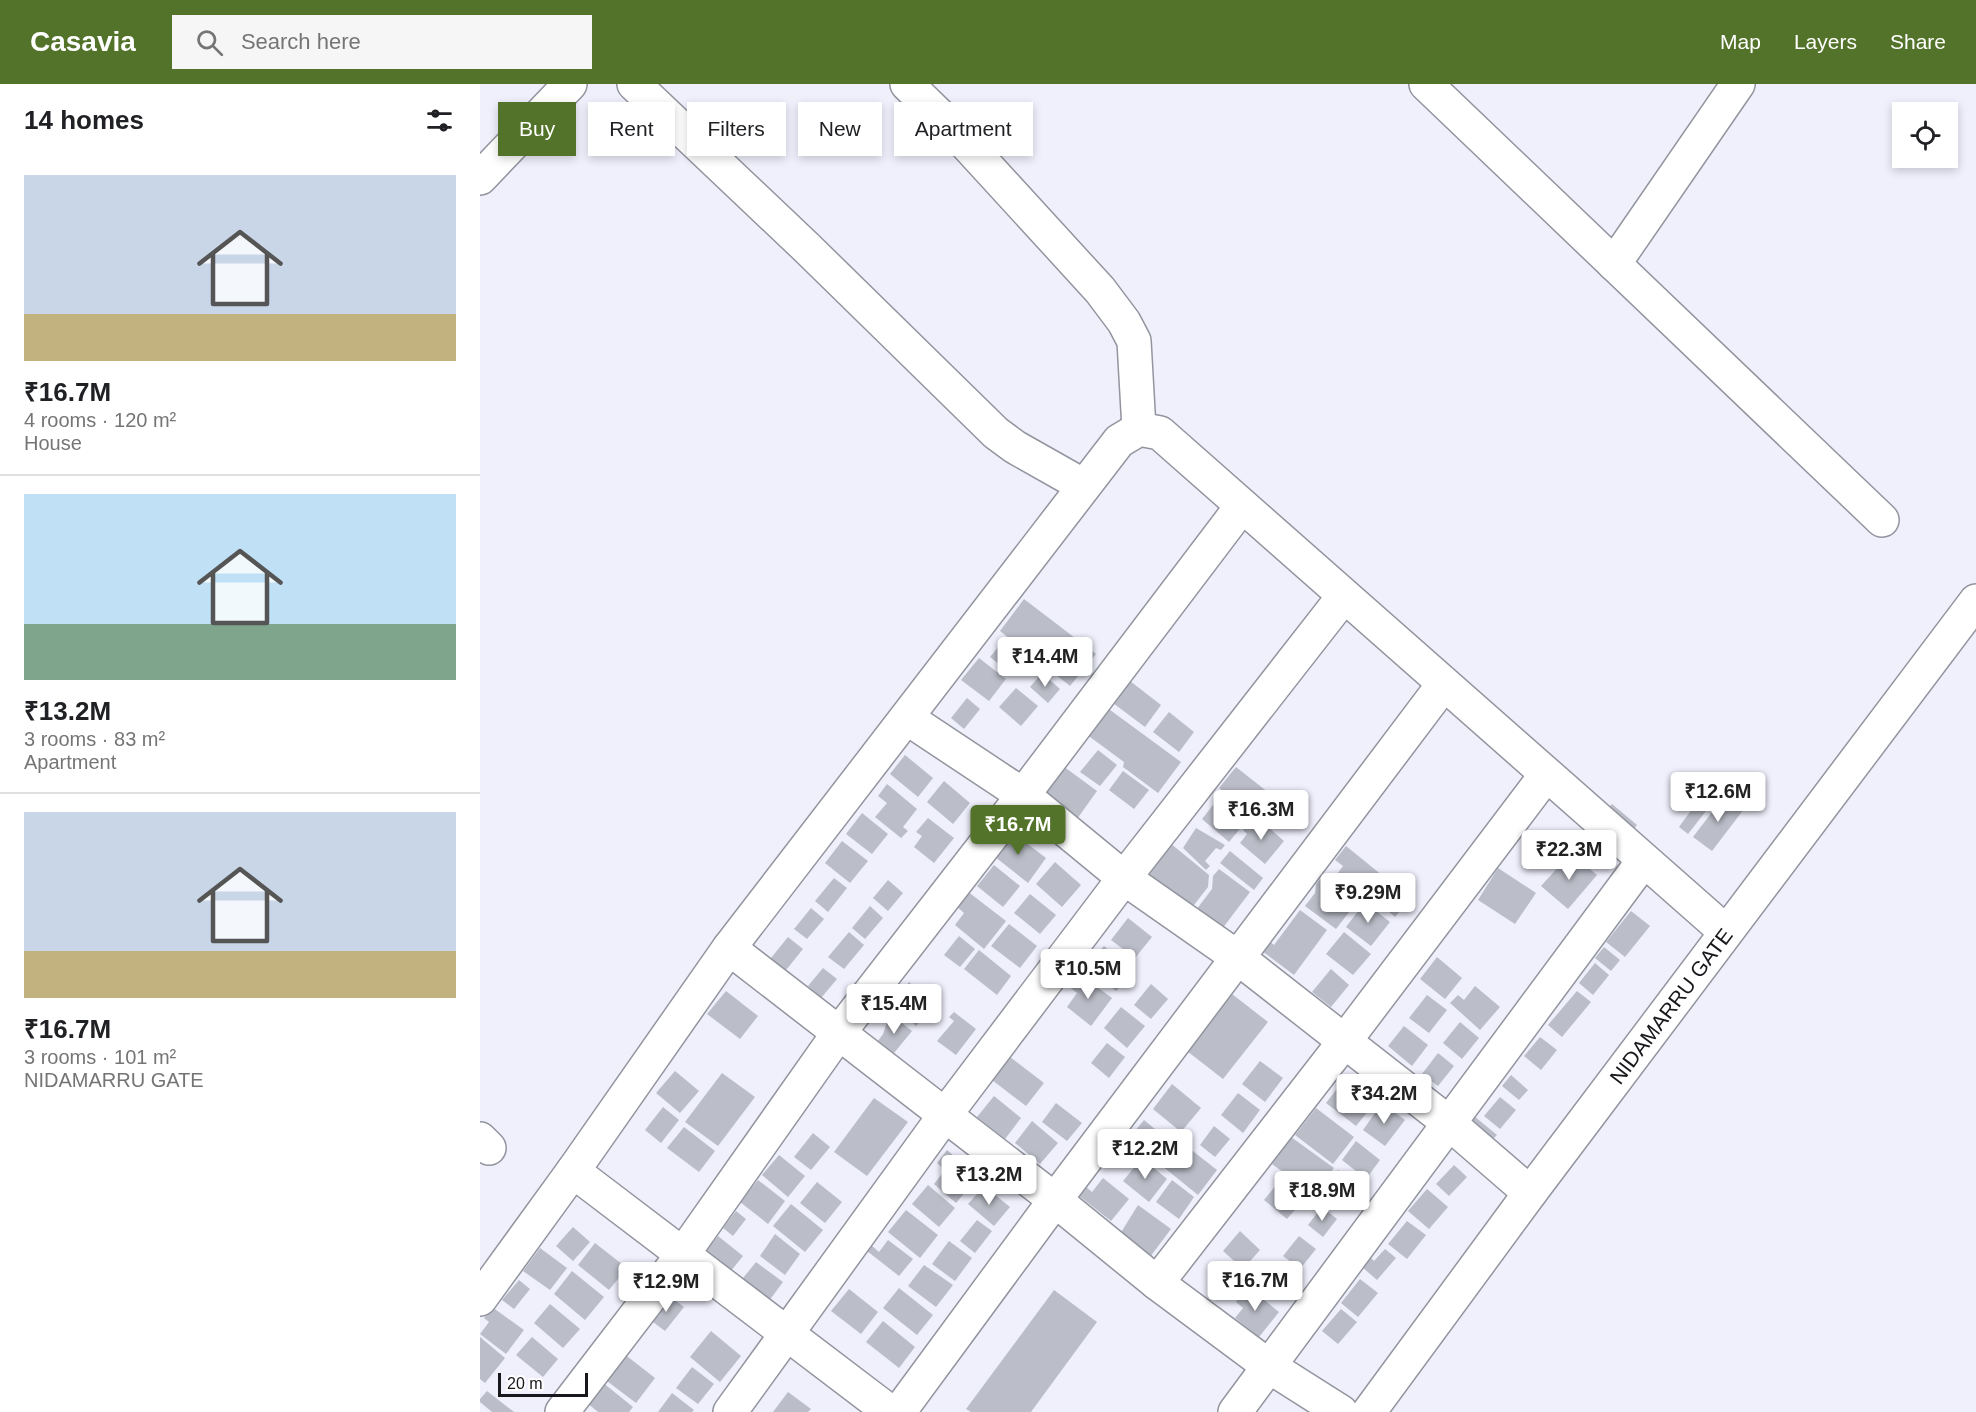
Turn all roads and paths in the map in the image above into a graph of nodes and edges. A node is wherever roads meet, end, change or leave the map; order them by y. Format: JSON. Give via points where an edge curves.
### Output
{"nodes":[{"id":1,"x":570,"y":84,"type":"edge"},
{"id":2,"x":634,"y":84,"type":"edge"},
{"id":3,"x":907,"y":84,"type":"edge"},
{"id":4,"x":1426,"y":84,"type":"edge"},
{"id":5,"x":1738,"y":84,"type":"edge"},
{"id":6,"x":480,"y":178,"type":"edge"},
{"id":7,"x":1614,"y":264,"type":"junction"},
{"id":8,"x":1139,"y":429,"type":"junction"},
{"id":9,"x":1084,"y":486,"type":"junction"},
{"id":10,"x":1242,"y":506,"type":"junction"},
{"id":11,"x":1882,"y":520,"type":"dead end"},
{"id":12,"x":1344,"y":596,"type":"junction"},
{"id":13,"x":1976,"y":602,"type":"edge"},
{"id":14,"x":1443,"y":685,"type":"junction"},
{"id":15,"x":907,"y":718,"type":"junction"},
{"id":16,"x":1546,"y":775,"type":"junction"},
{"id":17,"x":1023,"y":795,"type":"junction"},
{"id":18,"x":1644,"y":860,"type":"junction"},
{"id":19,"x":1124,"y":878,"type":"junction"},
{"id":20,"x":1726,"y":932,"type":"junction"},
{"id":21,"x":729,"y":948,"type":"junction"},
{"id":22,"x":1237,"y":957,"type":"junction"},
{"id":23,"x":838,"y":1034,"type":"junction"},
{"id":24,"x":1344,"y":1042,"type":"junction"},
{"id":25,"x":945,"y":1115,"type":"junction"},
{"id":26,"x":1449,"y":1123,"type":"junction"},
{"id":27,"x":573,"y":1171,"type":"junction"},
{"id":28,"x":1530,"y":1193,"type":"junction"},
{"id":29,"x":1054,"y":1200,"type":"junction"},
{"id":30,"x":683,"y":1254,"type":"junction"},
{"id":31,"x":1157,"y":1283,"type":"junction"},
{"id":32,"x":480,"y":1299,"type":"edge"},
{"id":33,"x":788,"y":1334,"type":"junction"},
{"id":34,"x":1270,"y":1367,"type":"junction"},
{"id":35,"x":562,"y":1412,"type":"edge"},
{"id":36,"x":730,"y":1412,"type":"edge"},
{"id":37,"x":891,"y":1412,"type":"edge"},
{"id":38,"x":899,"y":1412,"type":"edge"},
{"id":39,"x":1235,"y":1412,"type":"edge"},
{"id":40,"x":1341,"y":1412,"type":"edge"},
{"id":41,"x":1369,"y":1412,"type":"edge"}],
"edges":[{"from":1,"to":6,"type":"street"},
{"from":2,"to":9,"type":"street","via":[[996,433]]},
{"from":3,"to":8,"type":"street","via":[[1100,290],[1124,322],[1134,341]]},
{"from":4,"to":7,"type":"street"},
{"from":5,"to":7,"type":"street"},
{"from":7,"to":11,"type":"street"},
{"from":8,"to":9,"type":"street","via":[[1119,441]]},
{"from":8,"to":10,"type":"street","via":[[1160,433]]},
{"from":9,"to":15,"type":"street"},
{"from":10,"to":12,"type":"street"},
{"from":10,"to":17,"type":"street"},
{"from":12,"to":14,"type":"street"},
{"from":12,"to":19,"type":"street"},
{"from":13,"to":20,"type":"street","name":"NIDAMARRU GATE"},
{"from":14,"to":16,"type":"street"},
{"from":14,"to":22,"type":"street"},
{"from":15,"to":17,"type":"street"},
{"from":15,"to":21,"type":"street"},
{"from":16,"to":18,"type":"street"},
{"from":16,"to":24,"type":"street"},
{"from":17,"to":19,"type":"street"},
{"from":17,"to":23,"type":"street"},
{"from":18,"to":20,"type":"street"},
{"from":18,"to":26,"type":"street"},
{"from":19,"to":22,"type":"street"},
{"from":19,"to":25,"type":"street"},
{"from":20,"to":28,"type":"street","name":"NIDAMARRU GATE"},
{"from":21,"to":23,"type":"street"},
{"from":21,"to":27,"type":"street"},
{"from":22,"to":24,"type":"street"},
{"from":22,"to":29,"type":"street"},
{"from":23,"to":25,"type":"street"},
{"from":23,"to":30,"type":"street"},
{"from":24,"to":26,"type":"street"},
{"from":24,"to":31,"type":"street"},
{"from":25,"to":29,"type":"street"},
{"from":25,"to":33,"type":"street"},
{"from":26,"to":28,"type":"street"},
{"from":26,"to":34,"type":"street"},
{"from":27,"to":30,"type":"street"},
{"from":27,"to":32,"type":"street"},
{"from":28,"to":41,"type":"street","name":"NIDAMARRU GATE"},
{"from":29,"to":31,"type":"street"},
{"from":29,"to":38,"type":"street"},
{"from":30,"to":33,"type":"street"},
{"from":30,"to":35,"type":"street"},
{"from":31,"to":34,"type":"street"},
{"from":33,"to":36,"type":"street"},
{"from":33,"to":37,"type":"street"},
{"from":34,"to":39,"type":"street"},
{"from":34,"to":40,"type":"street"}]}
